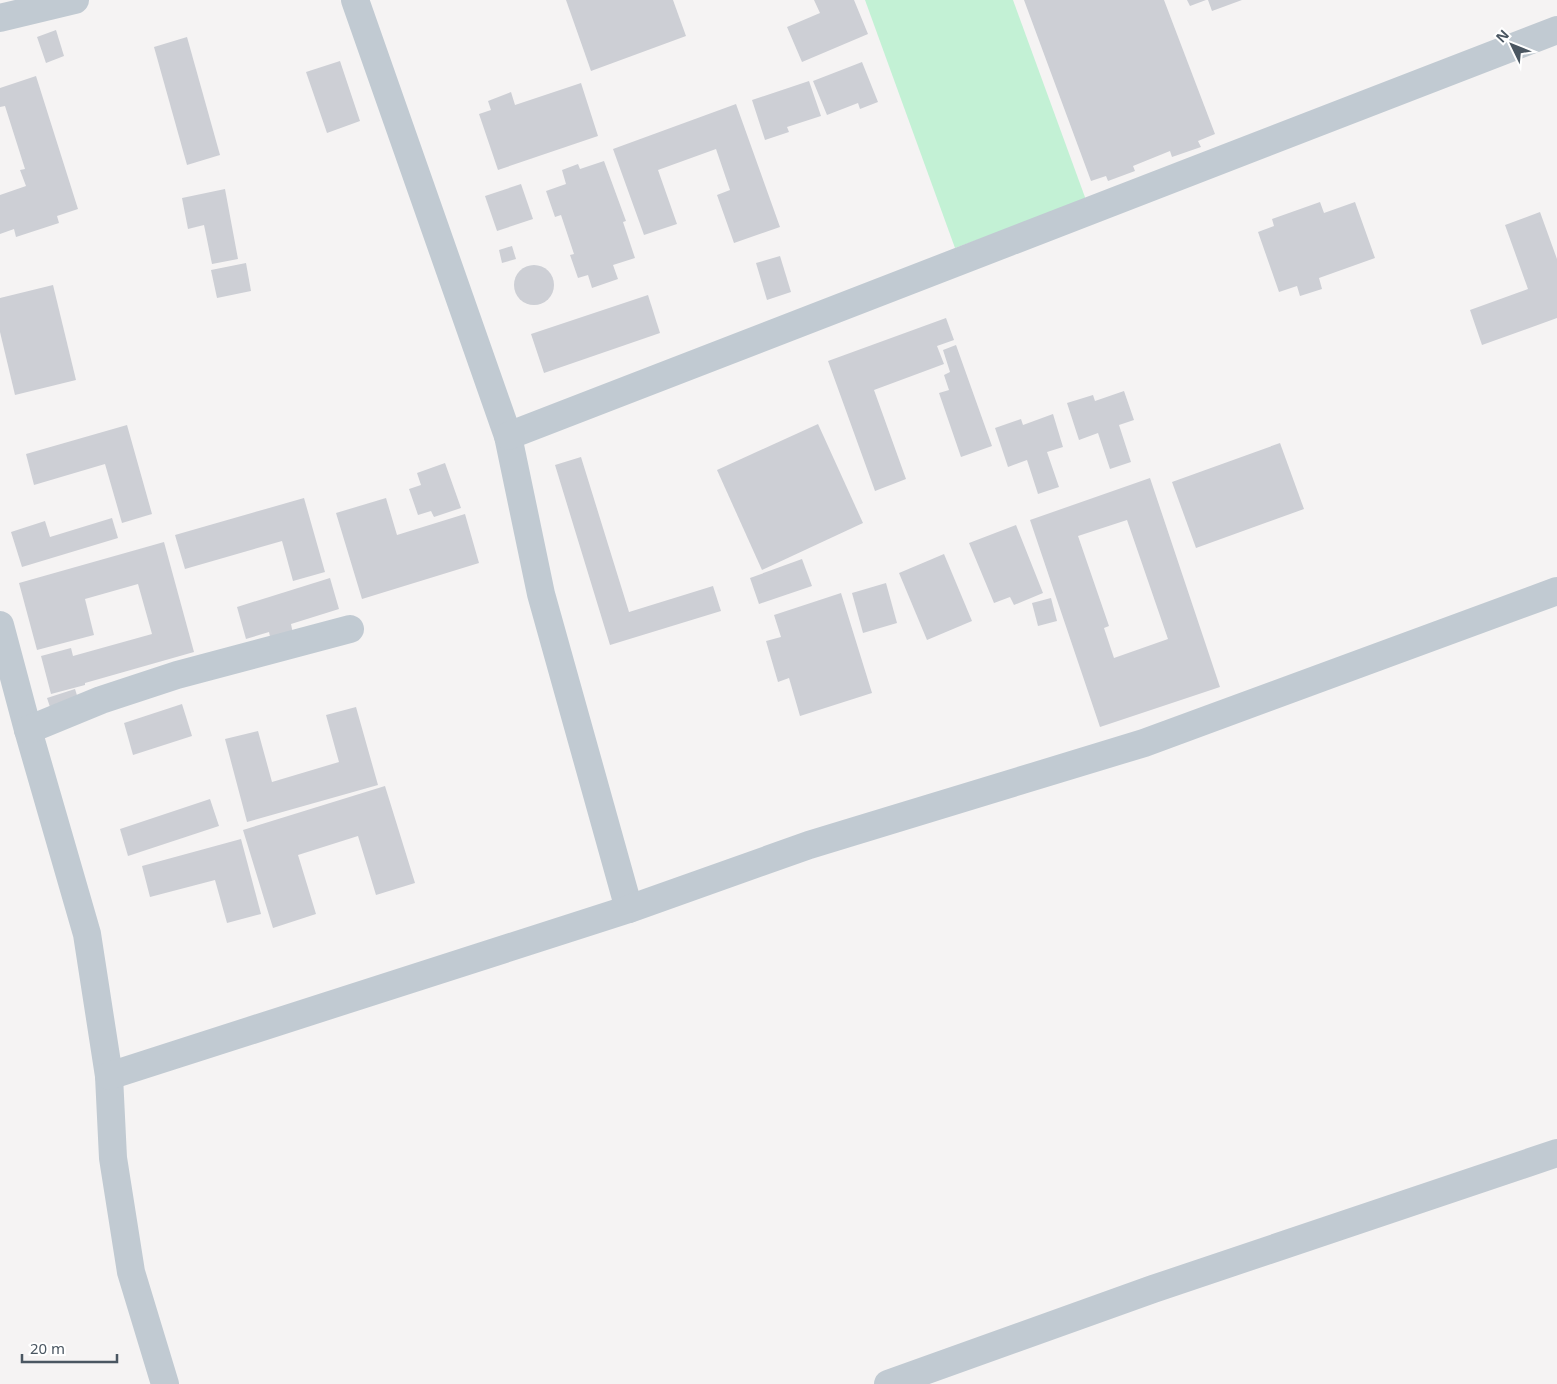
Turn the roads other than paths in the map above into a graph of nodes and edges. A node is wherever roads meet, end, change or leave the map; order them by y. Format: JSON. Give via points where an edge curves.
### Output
{"nodes":[{"id":1,"x":75,"y":0,"type":"edge"},
{"id":2,"x":355,"y":0,"type":"edge"},
{"id":3,"x":0,"y":18,"type":"edge"},
{"id":4,"x":1557,"y":30,"type":"edge"},
{"id":5,"x":508,"y":436,"type":"junction"},
{"id":6,"x":1557,"y":591,"type":"edge"},
{"id":7,"x":0,"y":625,"type":"edge"},
{"id":8,"x":350,"y":629,"type":"dead end"},
{"id":9,"x":28,"y":730,"type":"junction"},
{"id":10,"x":629,"y":909,"type":"junction"},
{"id":11,"x":109,"y":1076,"type":"junction"},
{"id":12,"x":1557,"y":1153,"type":"edge"},
{"id":13,"x":165,"y":1384,"type":"edge"},
{"id":14,"x":888,"y":1384,"type":"edge"}],
"edges":[{"from":1,"to":3,"type":"street"},
{"from":2,"to":5,"type":"street"},
{"from":4,"to":5,"type":"street"},
{"from":5,"to":10,"type":"street","via":[[542,594]]},
{"from":6,"to":10,"type":"street","via":[[1144,743],[809,845]]},
{"from":7,"to":9,"type":"street"},
{"from":8,"to":9,"type":"street","via":[[177,675],[101,700]]},
{"from":9,"to":11,"type":"street","via":[[86,934]]},
{"from":10,"to":11,"type":"street"},
{"from":11,"to":13,"type":"street","via":[[113,1158],[131,1272]]},
{"from":12,"to":14,"type":"street","via":[[1153,1289]]}]}
